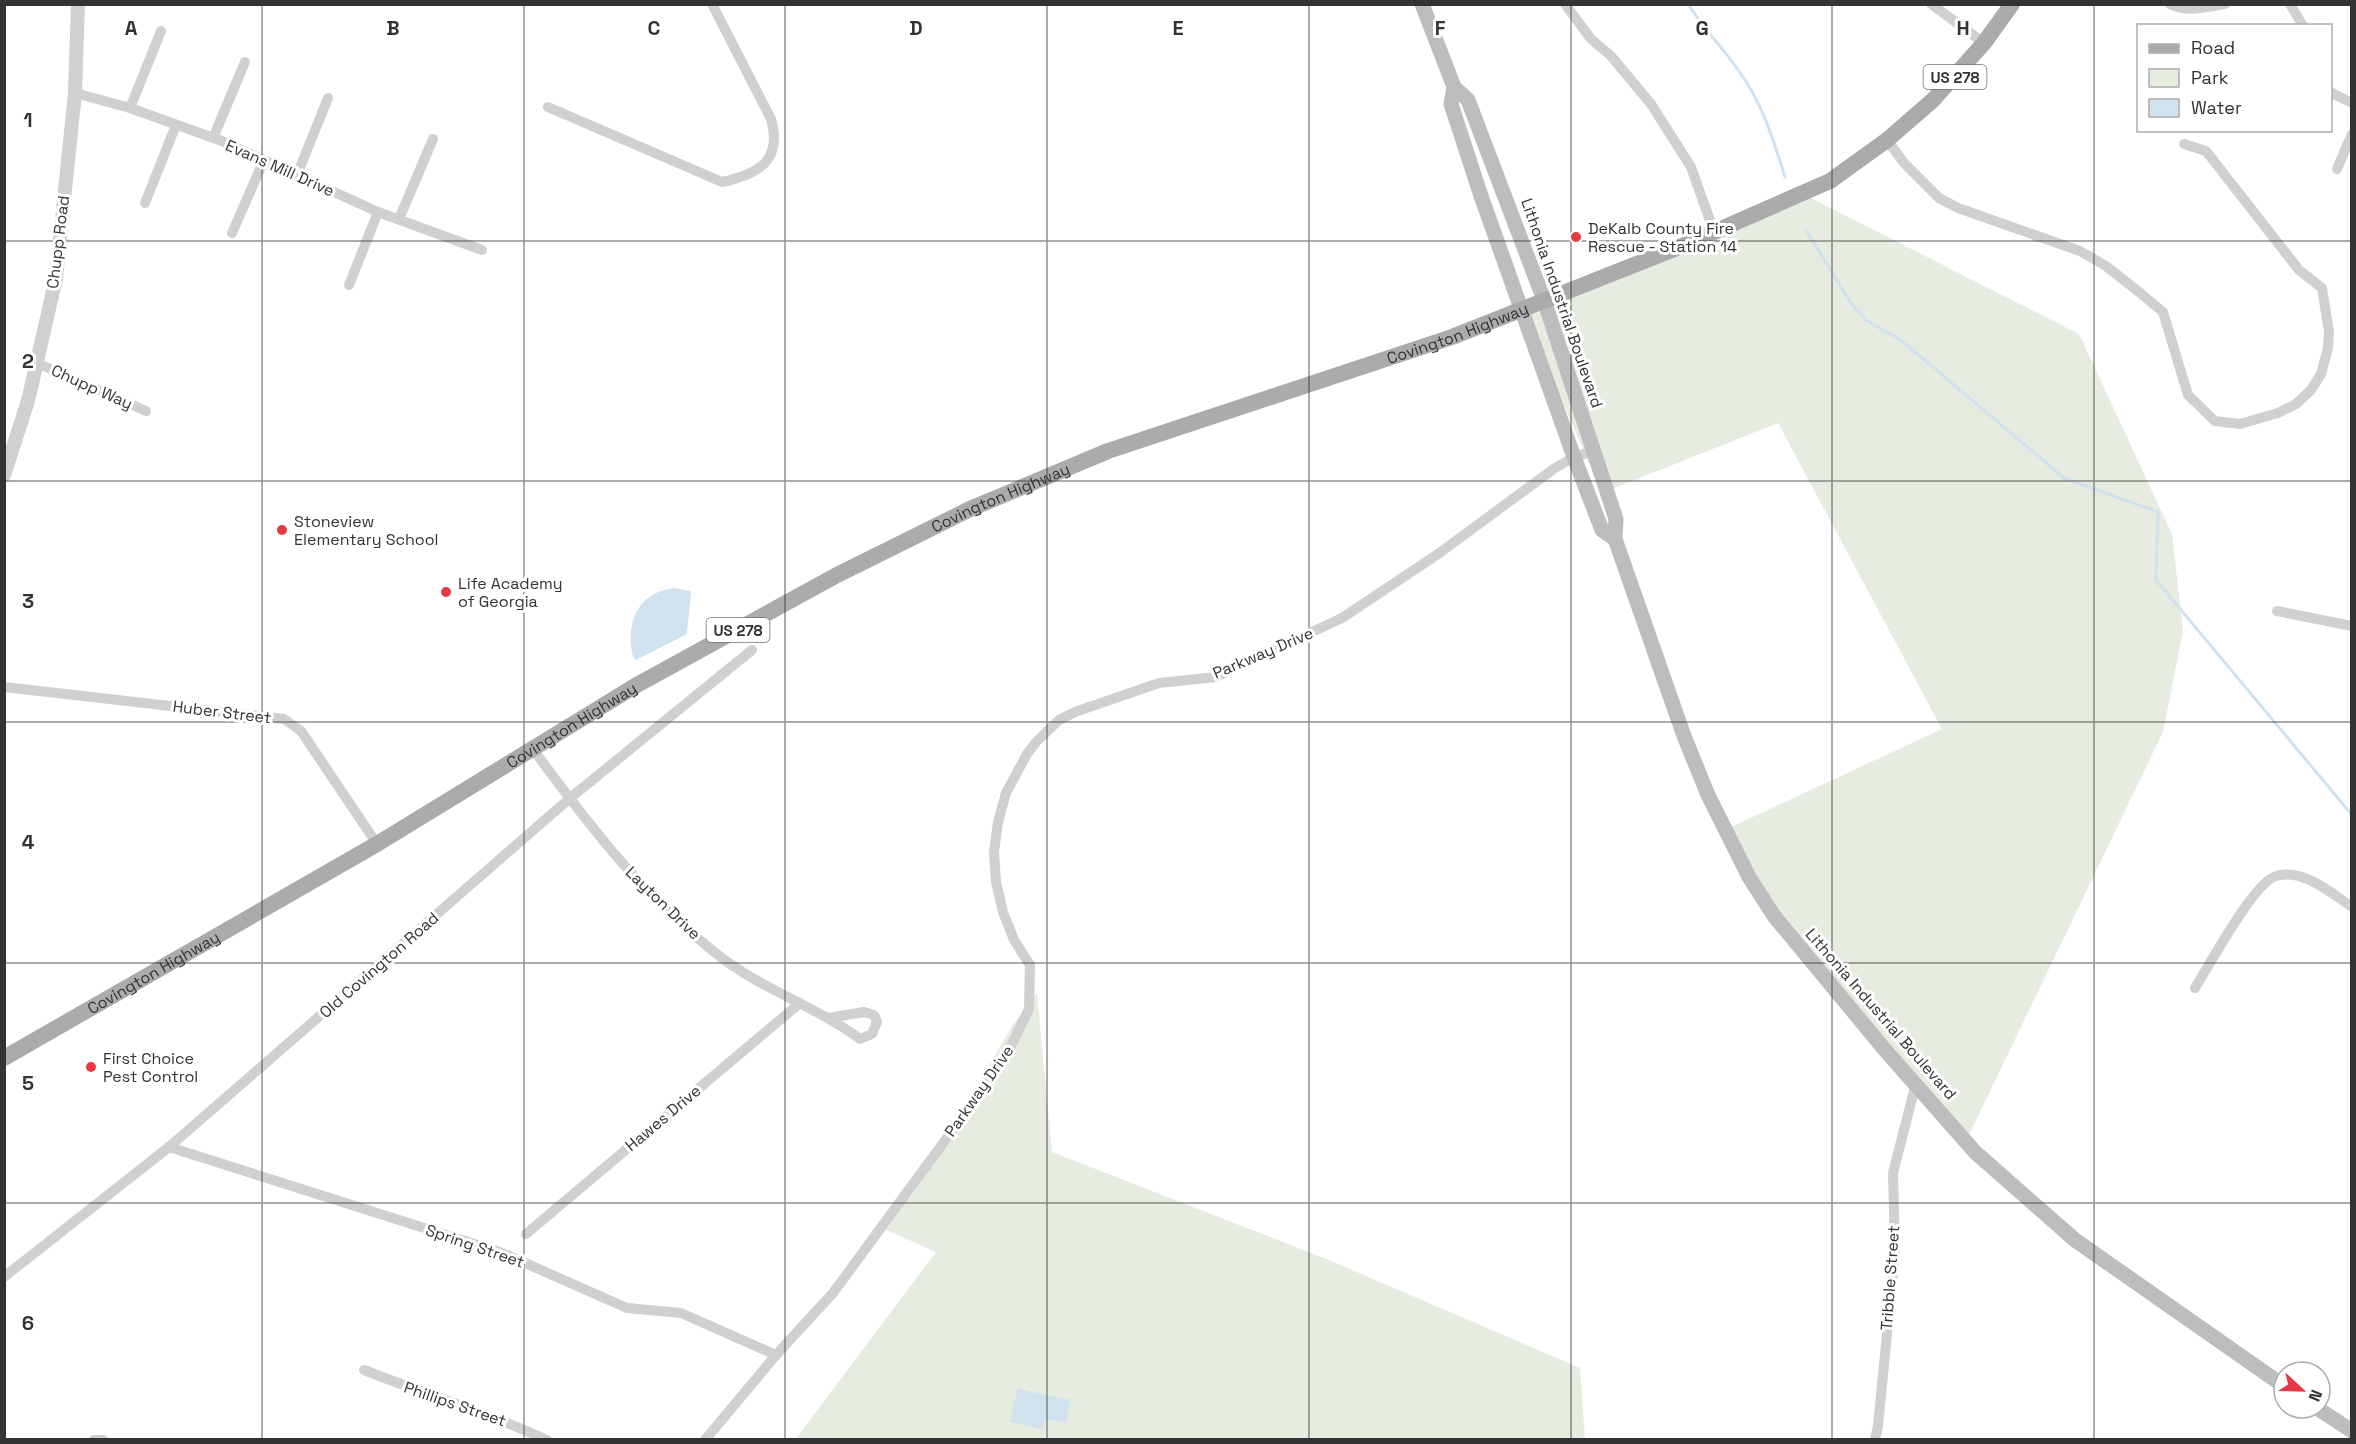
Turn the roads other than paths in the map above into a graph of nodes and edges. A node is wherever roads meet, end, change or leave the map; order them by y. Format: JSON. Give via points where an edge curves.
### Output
{"nodes":[{"id":1,"x":78,"y":4,"type":"edge"},
{"id":2,"x":712,"y":4,"type":"edge"},
{"id":3,"x":1422,"y":4,"type":"edge"},
{"id":4,"x":1564,"y":4,"type":"edge"},
{"id":5,"x":1931,"y":4,"type":"edge"},
{"id":6,"x":2012,"y":4,"type":"edge"},
{"id":7,"x":2170,"y":4,"type":"edge"},
{"id":8,"x":2225,"y":4,"type":"edge"},
{"id":9,"x":2290,"y":4,"type":"edge"},
{"id":10,"x":2302,"y":24,"type":"edge"},
{"id":11,"x":161,"y":31,"type":"dead end"},
{"id":12,"x":1984,"y":43,"type":"junction"},
{"id":13,"x":245,"y":62,"type":"dead end"},
{"id":14,"x":1454,"y":87,"type":"junction"},
{"id":15,"x":75,"y":93,"type":"junction"},
{"id":16,"x":2332,"y":93,"type":"edge"},
{"id":17,"x":328,"y":98,"type":"dead end"},
{"id":18,"x":2352,"y":103,"type":"edge"},
{"id":19,"x":548,"y":107,"type":"dead end"},
{"id":20,"x":130,"y":108,"type":"junction"},
{"id":21,"x":176,"y":125,"type":"junction"},
{"id":22,"x":2352,"y":134,"type":"edge"},
{"id":23,"x":213,"y":138,"type":"junction"},
{"id":24,"x":433,"y":139,"type":"dead end"},
{"id":25,"x":1887,"y":140,"type":"junction"},
{"id":26,"x":2184,"y":144,"type":"dead end"},
{"id":27,"x":264,"y":160,"type":"junction"},
{"id":28,"x":2337,"y":169,"type":"dead end"},
{"id":29,"x":297,"y":175,"type":"junction"},
{"id":30,"x":145,"y":203,"type":"dead end"},
{"id":31,"x":378,"y":212,"type":"junction"},
{"id":32,"x":399,"y":219,"type":"junction"},
{"id":33,"x":1714,"y":232,"type":"junction"},
{"id":34,"x":232,"y":233,"type":"dead end"},
{"id":35,"x":482,"y":250,"type":"dead end"},
{"id":36,"x":349,"y":285,"type":"dead end"},
{"id":37,"x":1544,"y":300,"type":"junction"},
{"id":38,"x":1522,"y":309,"type":"junction"},
{"id":39,"x":37,"y":363,"type":"junction"},
{"id":40,"x":146,"y":411,"type":"dead end"},
{"id":41,"x":1594,"y":451,"type":"junction"},
{"id":42,"x":1574,"y":457,"type":"junction"},
{"id":43,"x":4,"y":475,"type":"edge"},
{"id":44,"x":1615,"y":539,"type":"junction"},
{"id":45,"x":2277,"y":612,"type":"dead end"},
{"id":46,"x":2352,"y":626,"type":"edge"},
{"id":47,"x":752,"y":650,"type":"dead end"},
{"id":48,"x":4,"y":687,"type":"edge"},
{"id":49,"x":532,"y":748,"type":"junction"},
{"id":50,"x":569,"y":799,"type":"junction"},
{"id":51,"x":377,"y":844,"type":"junction"},
{"id":52,"x":2352,"y":907,"type":"edge"},
{"id":53,"x":2195,"y":988,"type":"dead end"},
{"id":54,"x":800,"y":1003,"type":"junction"},
{"id":55,"x":828,"y":1018,"type":"dead end"},
{"id":56,"x":4,"y":1058,"type":"edge"},
{"id":57,"x":1916,"y":1083,"type":"junction"},
{"id":58,"x":169,"y":1147,"type":"junction"},
{"id":59,"x":526,"y":1234,"type":"dead end"},
{"id":60,"x":4,"y":1277,"type":"edge"},
{"id":61,"x":776,"y":1355,"type":"junction"},
{"id":62,"x":364,"y":1370,"type":"dead end"},
{"id":63,"x":2272,"y":1378,"type":"edge"},
{"id":64,"x":2332,"y":1418,"type":"edge"},
{"id":65,"x":2352,"y":1431,"type":"edge"},
{"id":66,"x":94,"y":1440,"type":"edge"},
{"id":67,"x":102,"y":1440,"type":"edge"},
{"id":68,"x":547,"y":1440,"type":"edge"},
{"id":69,"x":705,"y":1440,"type":"edge"},
{"id":70,"x":1875,"y":1440,"type":"edge"}],
"edges":[{"from":1,"to":15,"type":"street","name":"Chupp Road"},
{"from":2,"to":19,"type":"street","via":[[776,134],[772,153],[761,168],[722,182]]},
{"from":3,"to":14,"type":"main road","name":"Lithonia Industrial Boulevard"},
{"from":4,"to":33,"type":"street","via":[[1651,104],[1691,167]]},
{"from":5,"to":12,"type":"street"},
{"from":6,"to":12,"type":"main road","name":"Covington Highway","number":"US 278"},
{"from":7,"to":8,"type":"street","via":[[2197,9]]},
{"from":9,"to":10,"type":"street"},
{"from":11,"to":20,"type":"street"},
{"from":12,"to":25,"type":"main road","name":"Covington Highway","number":"US 278","via":[[1940,92]]},
{"from":13,"to":23,"type":"street"},
{"from":14,"to":37,"type":"main road","name":"Lithonia Industrial Boulevard","via":[[1468,100]]},
{"from":14,"to":38,"type":"main road","name":"Lithonia Industrial Boulevard","via":[[1451,104]]},
{"from":15,"to":20,"type":"street","name":"Evans Mill Drive"},
{"from":15,"to":39,"type":"street","name":"Chupp Road","via":[[56,278]]},
{"from":16,"to":18,"type":"street"},
{"from":17,"to":29,"type":"street"},
{"from":20,"to":21,"type":"street","name":"Evans Mill Drive"},
{"from":21,"to":23,"type":"street","name":"Evans Mill Drive"},
{"from":21,"to":30,"type":"street"},
{"from":22,"to":28,"type":"street"},
{"from":23,"to":27,"type":"street","name":"Evans Mill Drive"},
{"from":24,"to":32,"type":"street"},
{"from":25,"to":26,"type":"street","via":[[1939,198],[2080,251],[2139,292],[2163,312],[2188,395],[2215,421],[2240,424],[2296,404],[2321,374],[2329,332],[2322,288],[2299,270],[2206,151]]},
{"from":25,"to":33,"type":"main road","name":"Covington Highway","number":"US 278","via":[[1830,181]]},
{"from":27,"to":29,"type":"street","name":"Evans Mill Drive"},
{"from":27,"to":34,"type":"street"},
{"from":29,"to":31,"type":"street","name":"Evans Mill Drive"},
{"from":31,"to":32,"type":"street","name":"Evans Mill Drive"},
{"from":31,"to":36,"type":"street"},
{"from":32,"to":35,"type":"street","name":"Evans Mill Drive"},
{"from":33,"to":37,"type":"main road","name":"Covington Highway","number":"US 278"},
{"from":37,"to":38,"type":"main road","name":"Covington Highway","number":"US 278"},
{"from":37,"to":41,"type":"main road","name":"Lithonia Industrial Boulevard"},
{"from":38,"to":42,"type":"main road","name":"Lithonia Industrial Boulevard"},
{"from":38,"to":49,"type":"main road","name":"Covington Highway","number":"US 278","via":[[1452,338],[1108,451],[1009,491],[837,575],[635,686]]},
{"from":39,"to":40,"type":"street","name":"Chupp Way"},
{"from":39,"to":43,"type":"street","name":"Chupp Road"},
{"from":41,"to":42,"type":"street","name":"Parkway Drive"},
{"from":41,"to":44,"type":"main road","name":"Lithonia Industrial Boulevard","via":[[1616,519]]},
{"from":42,"to":44,"type":"main road","name":"Lithonia Industrial Boulevard","via":[[1602,530]]},
{"from":42,"to":61,"type":"street","name":"Parkway Drive","via":[[1342,618],[1216,676],[1159,683],[1075,712],[1059,720],[1037,741],[1006,793],[994,852],[1003,912],[1030,965],[1029,1009],[1005,1060],[833,1293]]},
{"from":44,"to":57,"type":"main road","name":"Lithonia Industrial Boulevard","via":[[1688,746],[1749,877],[1805,956]]},
{"from":45,"to":46,"type":"street"},
{"from":47,"to":50,"type":"street","name":"Old Covington Road"},
{"from":48,"to":51,"type":"street","name":"Huber Street","via":[[284,719],[302,731]]},
{"from":49,"to":50,"type":"street","name":"Layton Drive"},
{"from":49,"to":51,"type":"main road","name":"Covington Highway","number":"US 278"},
{"from":50,"to":54,"type":"street","name":"Layton Drive","via":[[637,881],[723,959]]},
{"from":50,"to":58,"type":"street","name":"Old Covington Road"},
{"from":51,"to":56,"type":"main road","name":"Covington Highway","number":"US 278"},
{"from":52,"to":53,"type":"street","via":[[2320,885],[2298,876],[2275,876],[2257,891]]},
{"from":54,"to":55,"type":"street","name":"Layton Drive"},
{"from":54,"to":59,"type":"street","name":"Hawes Drive"},
{"from":57,"to":63,"type":"main road","name":"Lithonia Industrial Boulevard","via":[[1975,1152],[2058,1227]]},
{"from":57,"to":70,"type":"street","name":"Tribble Street","via":[[1893,1173],[1895,1252]]},
{"from":58,"to":60,"type":"street","name":"Old Covington Road"},
{"from":58,"to":61,"type":"street","name":"Spring Street","via":[[500,1252],[627,1308],[681,1313]]},
{"from":61,"to":69,"type":"street","name":"Parkway Drive"},
{"from":62,"to":68,"type":"street","name":"Phillips Street"},
{"from":64,"to":65,"type":"main road"},
{"from":66,"to":67,"type":"street"}]}
